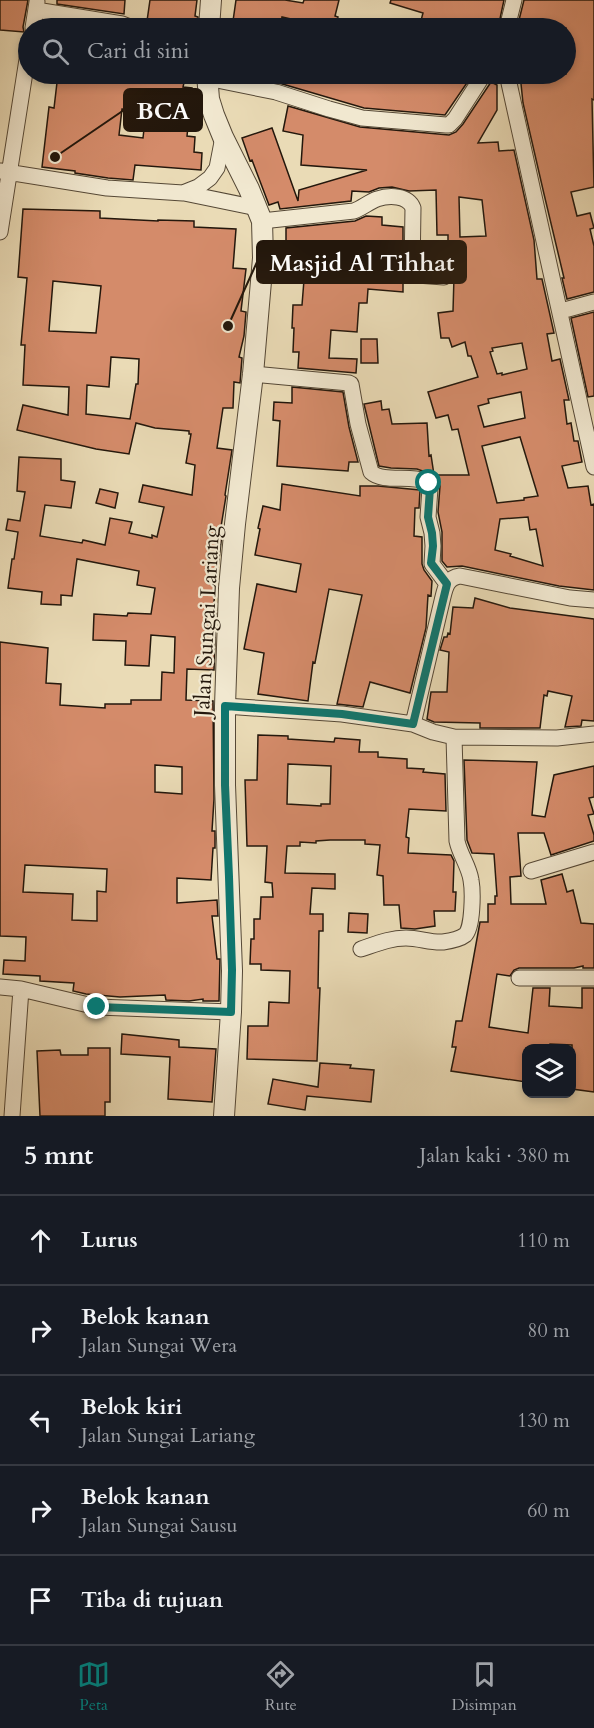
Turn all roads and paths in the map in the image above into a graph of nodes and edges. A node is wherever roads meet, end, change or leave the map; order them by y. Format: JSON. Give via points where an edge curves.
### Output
{"nodes":[{"id":1,"x":211,"y":0,"type":"edge"},
{"id":2,"x":514,"y":0,"type":"edge"},
{"id":3,"x":36,"y":5,"type":"edge"},
{"id":4,"x":95,"y":18,"type":"edge"},
{"id":5,"x":210,"y":18,"type":"edge"},
{"id":6,"x":510,"y":18,"type":"edge"},
{"id":7,"x":22,"y":84,"type":"edge"},
{"id":8,"x":208,"y":84,"type":"edge"},
{"id":9,"x":242,"y":84,"type":"edge"},
{"id":10,"x":478,"y":84,"type":"edge"},
{"id":11,"x":509,"y":84,"type":"edge"},
{"id":12,"x":223,"y":137,"type":"junction"},
{"id":13,"x":5,"y":172,"type":"edge"},
{"id":14,"x":183,"y":193,"type":"junction"},
{"id":15,"x":259,"y":215,"type":"junction"},
{"id":16,"x":0,"y":232,"type":"edge"},
{"id":17,"x":444,"y":277,"type":"dead end"},
{"id":18,"x":594,"y":302,"type":"edge"},
{"id":19,"x":561,"y":311,"type":"junction"},
{"id":20,"x":253,"y":374,"type":"junction"},
{"id":21,"x":594,"y":467,"type":"edge"},
{"id":22,"x":447,"y":584,"type":"junction"},
{"id":23,"x":594,"y":600,"type":"edge"},
{"id":24,"x":225,"y":706,"type":"junction"},
{"id":25,"x":413,"y":724,"type":"junction"},
{"id":26,"x":594,"y":734,"type":"edge"},
{"id":27,"x":454,"y":737,"type":"junction"},
{"id":28,"x":594,"y":852,"type":"edge"},
{"id":29,"x":531,"y":871,"type":"dead end"},
{"id":30,"x":362,"y":949,"type":"dead end"},
{"id":31,"x":519,"y":978,"type":"dead end"},
{"id":32,"x":594,"y":978,"type":"edge"},
{"id":33,"x":0,"y":987,"type":"edge"},
{"id":34,"x":21,"y":989,"type":"junction"},
{"id":35,"x":231,"y":1012,"type":"junction"},
{"id":36,"x":12,"y":1116,"type":"edge"},
{"id":37,"x":224,"y":1116,"type":"edge"}],
"edges":[{"from":1,"to":5,"type":"street"},
{"from":2,"to":6,"type":"street"},
{"from":3,"to":4,"type":"street"},
{"from":7,"to":13,"type":"street"},
{"from":8,"to":12,"type":"street","name":"Jalan Sungai Lariang"},
{"from":9,"to":10,"type":"street","via":[[363,118],[446,125],[455,120]]},
{"from":11,"to":19,"type":"street"},
{"from":12,"to":14,"type":"street","via":[[217,168],[210,178]]},
{"from":12,"to":15,"type":"street","name":"Jalan Sungai Lariang"},
{"from":13,"to":14,"type":"street","via":[[107,189]]},
{"from":13,"to":16,"type":"street"},
{"from":14,"to":15,"type":"street"},
{"from":15,"to":17,"type":"street","via":[[354,211],[374,200],[406,199],[413,208],[412,272]]},
{"from":15,"to":20,"type":"street","name":"Jalan Sungai Lariang","via":[[263,258]]},
{"from":18,"to":19,"type":"street"},
{"from":19,"to":21,"type":"street"},
{"from":20,"to":22,"type":"street","via":[[351,384],[371,472],[379,477],[429,483],[431,563]]},
{"from":20,"to":24,"type":"street","name":"Jalan Sungai Lariang","via":[[229,588]]},
{"from":22,"to":23,"type":"street","via":[[460,576]]},
{"from":22,"to":25,"type":"street"},
{"from":24,"to":25,"type":"street","via":[[342,714]]},
{"from":24,"to":35,"type":"street","name":"Jalan Sungai Lariang"},
{"from":25,"to":27,"type":"street"},
{"from":26,"to":27,"type":"street","via":[[557,738]]},
{"from":27,"to":30,"type":"street","via":[[456,841],[471,882],[469,929],[466,934],[443,942],[392,939]]},
{"from":28,"to":29,"type":"street"},
{"from":31,"to":32,"type":"street"},
{"from":33,"to":34,"type":"street"},
{"from":34,"to":35,"type":"street","via":[[97,1007]]},
{"from":34,"to":36,"type":"street"},
{"from":35,"to":37,"type":"street","name":"Jalan Sungai Lariang"}]}
